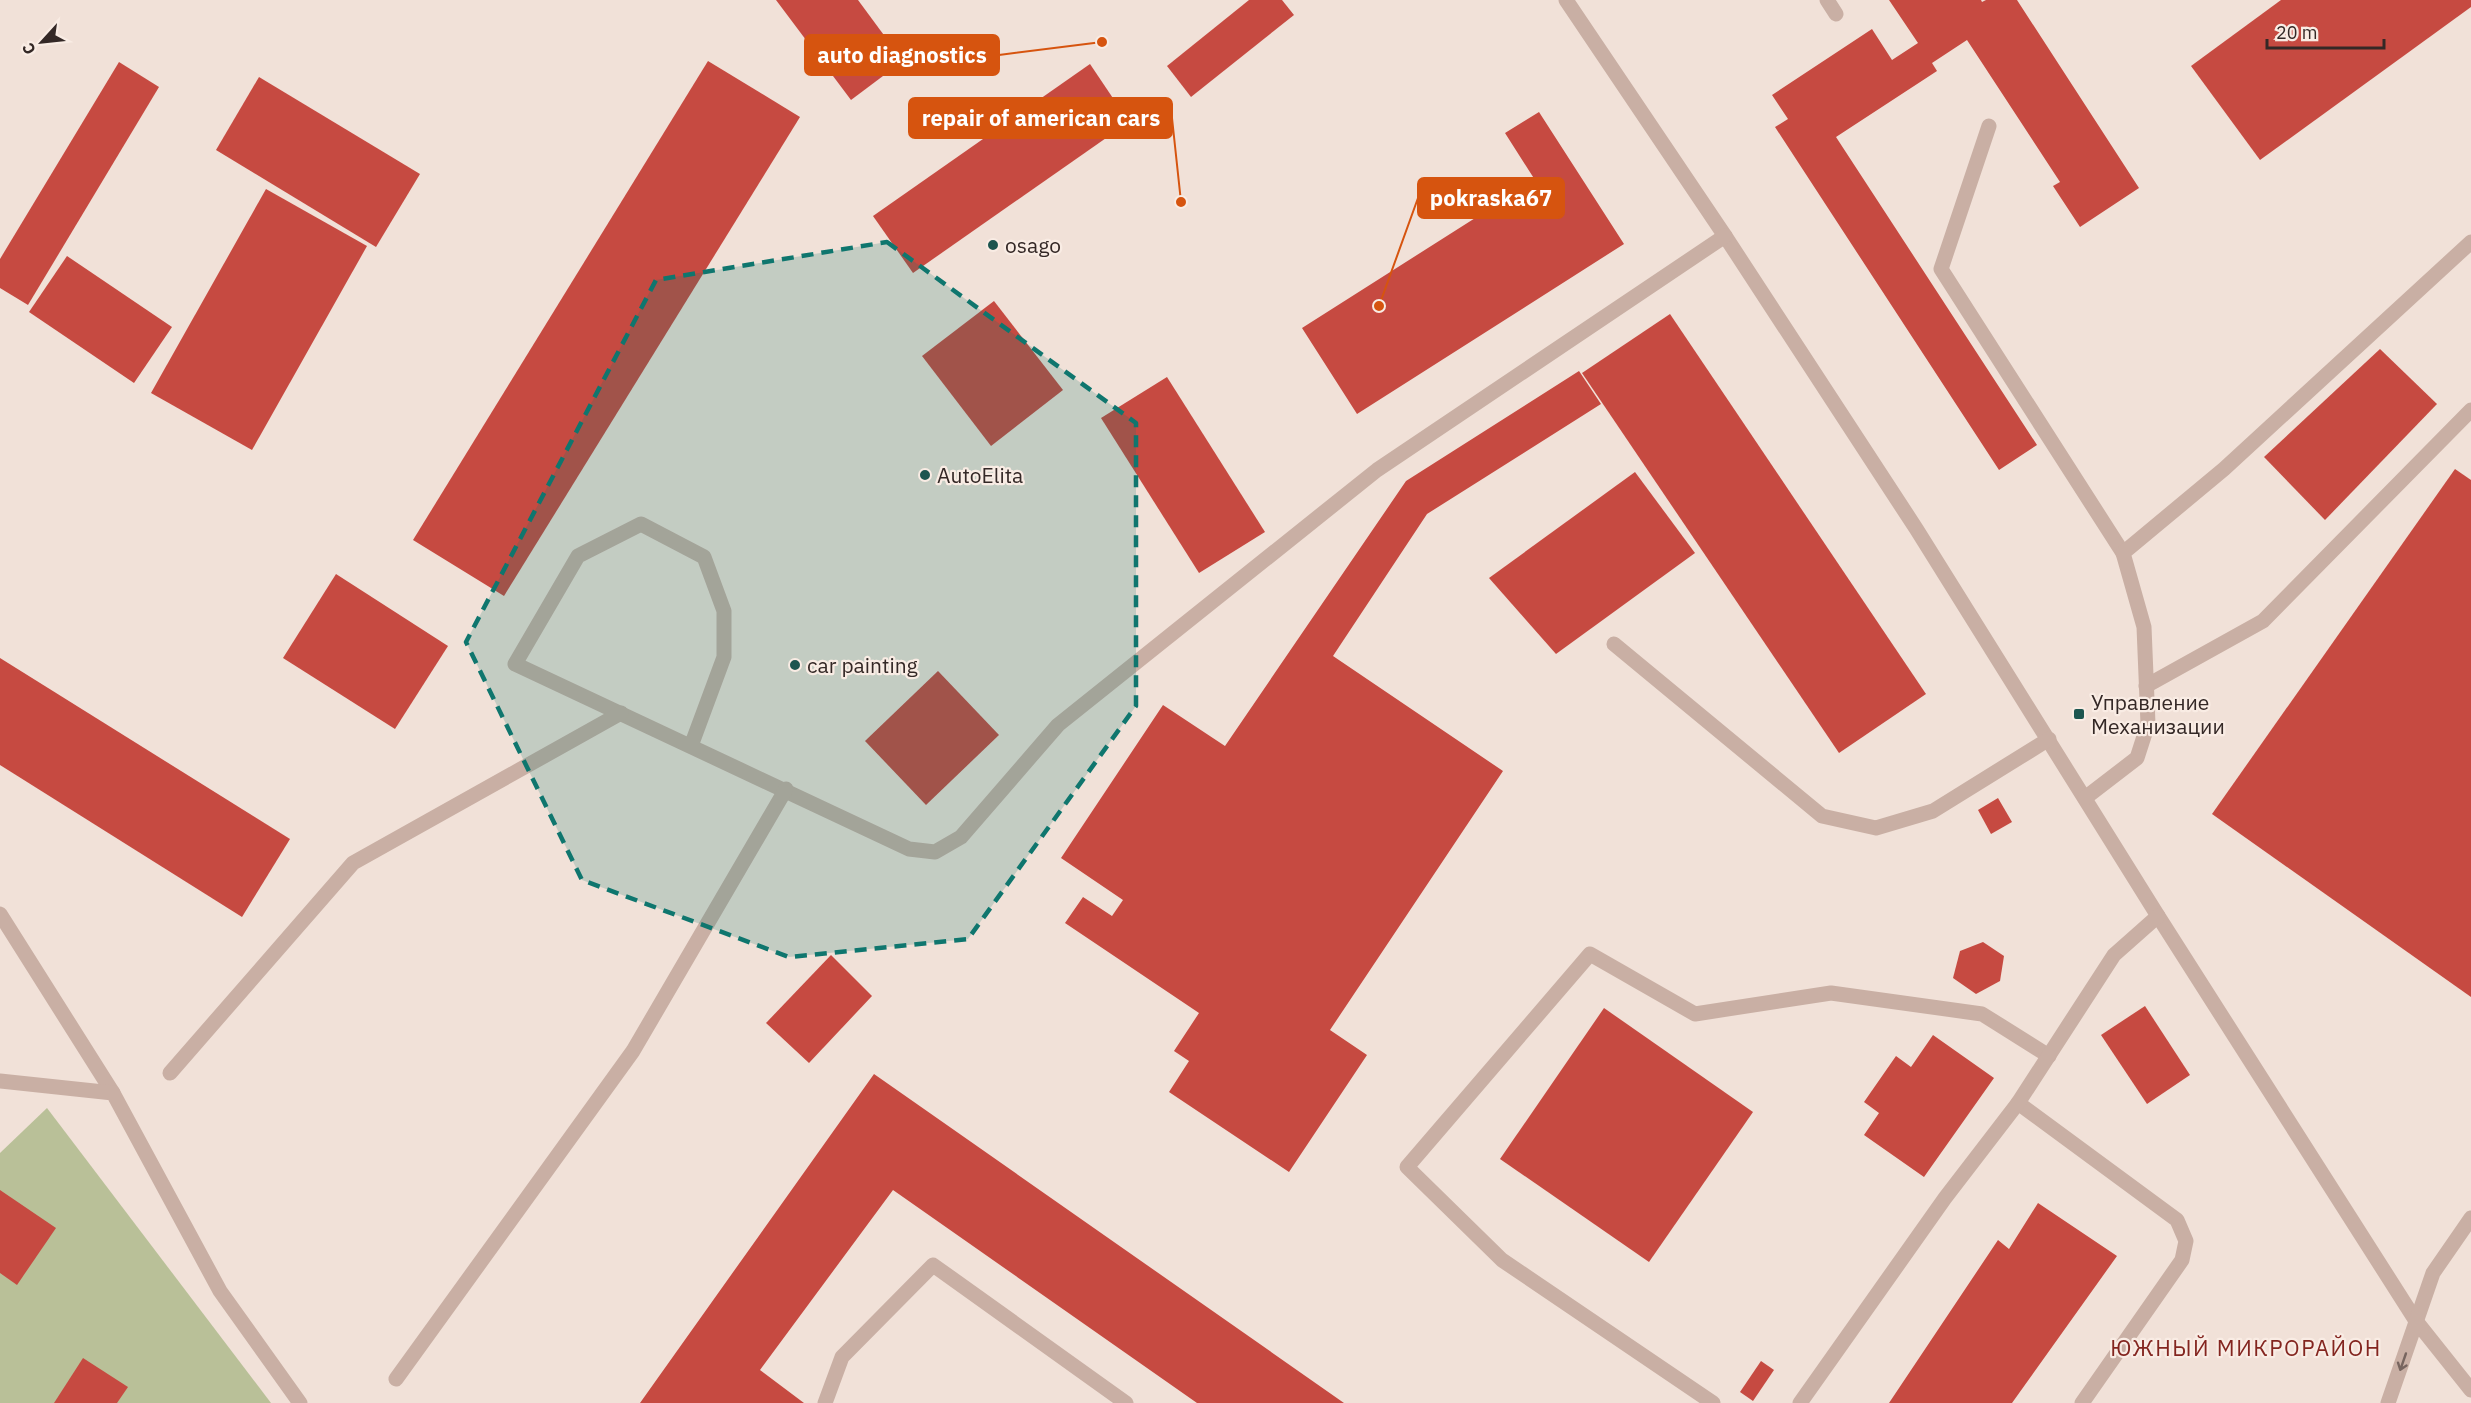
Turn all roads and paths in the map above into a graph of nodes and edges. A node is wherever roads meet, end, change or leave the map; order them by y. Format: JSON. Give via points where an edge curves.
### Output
{"nodes":[{"id":1,"x":1566,"y":0,"type":"edge"},
{"id":2,"x":1827,"y":0,"type":"edge"},
{"id":3,"x":1836,"y":14,"type":"dead end"},
{"id":4,"x":1989,"y":126,"type":"dead end"},
{"id":5,"x":1725,"y":236,"type":"junction"},
{"id":6,"x":2471,"y":242,"type":"edge"},
{"id":7,"x":2471,"y":410,"type":"edge"},
{"id":8,"x":2123,"y":553,"type":"junction"},
{"id":9,"x":1614,"y":644,"type":"dead end"},
{"id":10,"x":2146,"y":686,"type":"junction"},
{"id":11,"x":621,"y":713,"type":"junction"},
{"id":12,"x":2049,"y":739,"type":"junction"},
{"id":13,"x":691,"y":746,"type":"junction"},
{"id":14,"x":786,"y":789,"type":"junction"},
{"id":15,"x":2085,"y":798,"type":"junction"},
{"id":16,"x":0,"y":914,"type":"edge"},
{"id":17,"x":2158,"y":916,"type":"junction"},
{"id":18,"x":2049,"y":1056,"type":"junction"},
{"id":19,"x":170,"y":1073,"type":"dead end"},
{"id":20,"x":0,"y":1081,"type":"edge"},
{"id":21,"x":113,"y":1093,"type":"junction"},
{"id":22,"x":2018,"y":1103,"type":"junction"},
{"id":23,"x":2471,"y":1218,"type":"edge"},
{"id":24,"x":2416,"y":1321,"type":"junction"},
{"id":25,"x":396,"y":1379,"type":"dead end"},
{"id":26,"x":2471,"y":1390,"type":"edge"},
{"id":27,"x":300,"y":1403,"type":"edge"},
{"id":28,"x":825,"y":1403,"type":"edge"},
{"id":29,"x":1126,"y":1403,"type":"edge"},
{"id":30,"x":1713,"y":1403,"type":"edge"},
{"id":31,"x":1800,"y":1403,"type":"edge"},
{"id":32,"x":2082,"y":1403,"type":"edge"},
{"id":33,"x":2388,"y":1403,"type":"edge"}],
"edges":[{"from":1,"to":5,"type":"street"},
{"from":2,"to":3,"type":"street"},
{"from":4,"to":8,"type":"street","via":[[1941,268]]},
{"from":5,"to":12,"type":"street"},
{"from":5,"to":14,"type":"street","via":[[1377,470],[1058,725],[961,837],[935,852],[909,849]]},
{"from":6,"to":8,"type":"street","via":[[2224,469]]},
{"from":7,"to":10,"type":"street","via":[[2263,621]]},
{"from":8,"to":10,"type":"street","via":[[2144,627]]},
{"from":9,"to":12,"type":"street","via":[[1822,816],[1876,828],[1933,811]]},
{"from":10,"to":15,"type":"street","via":[[2148,724],[2137,758]]},
{"from":11,"to":13,"type":"street"},
{"from":11,"to":13,"type":"street","via":[[515,664],[578,556],[641,524],[704,557],[724,611],[724,657]]},
{"from":11,"to":19,"type":"street","via":[[353,863]]},
{"from":12,"to":15,"type":"street"},
{"from":13,"to":14,"type":"street"},
{"from":14,"to":25,"type":"street","via":[[633,1051]]},
{"from":15,"to":17,"type":"street"},
{"from":16,"to":21,"type":"street"},
{"from":17,"to":18,"type":"street","via":[[2114,955]]},
{"from":17,"to":24,"type":"street"},
{"from":18,"to":22,"type":"street"},
{"from":18,"to":30,"type":"street","via":[[1982,1014],[1831,993],[1695,1014],[1590,954],[1407,1167],[1502,1260]]},
{"from":20,"to":21,"type":"street"},
{"from":21,"to":27,"type":"street","via":[[220,1291]]},
{"from":22,"to":31,"type":"street","via":[[1945,1198]]},
{"from":22,"to":32,"type":"street","via":[[2177,1220],[2186,1241],[2182,1260]]},
{"from":23,"to":24,"type":"street","via":[[2433,1273]]},
{"from":24,"to":26,"type":"street"},
{"from":24,"to":33,"type":"street","one_way":true},
{"from":28,"to":29,"type":"street","via":[[842,1357],[933,1265]]}]}
